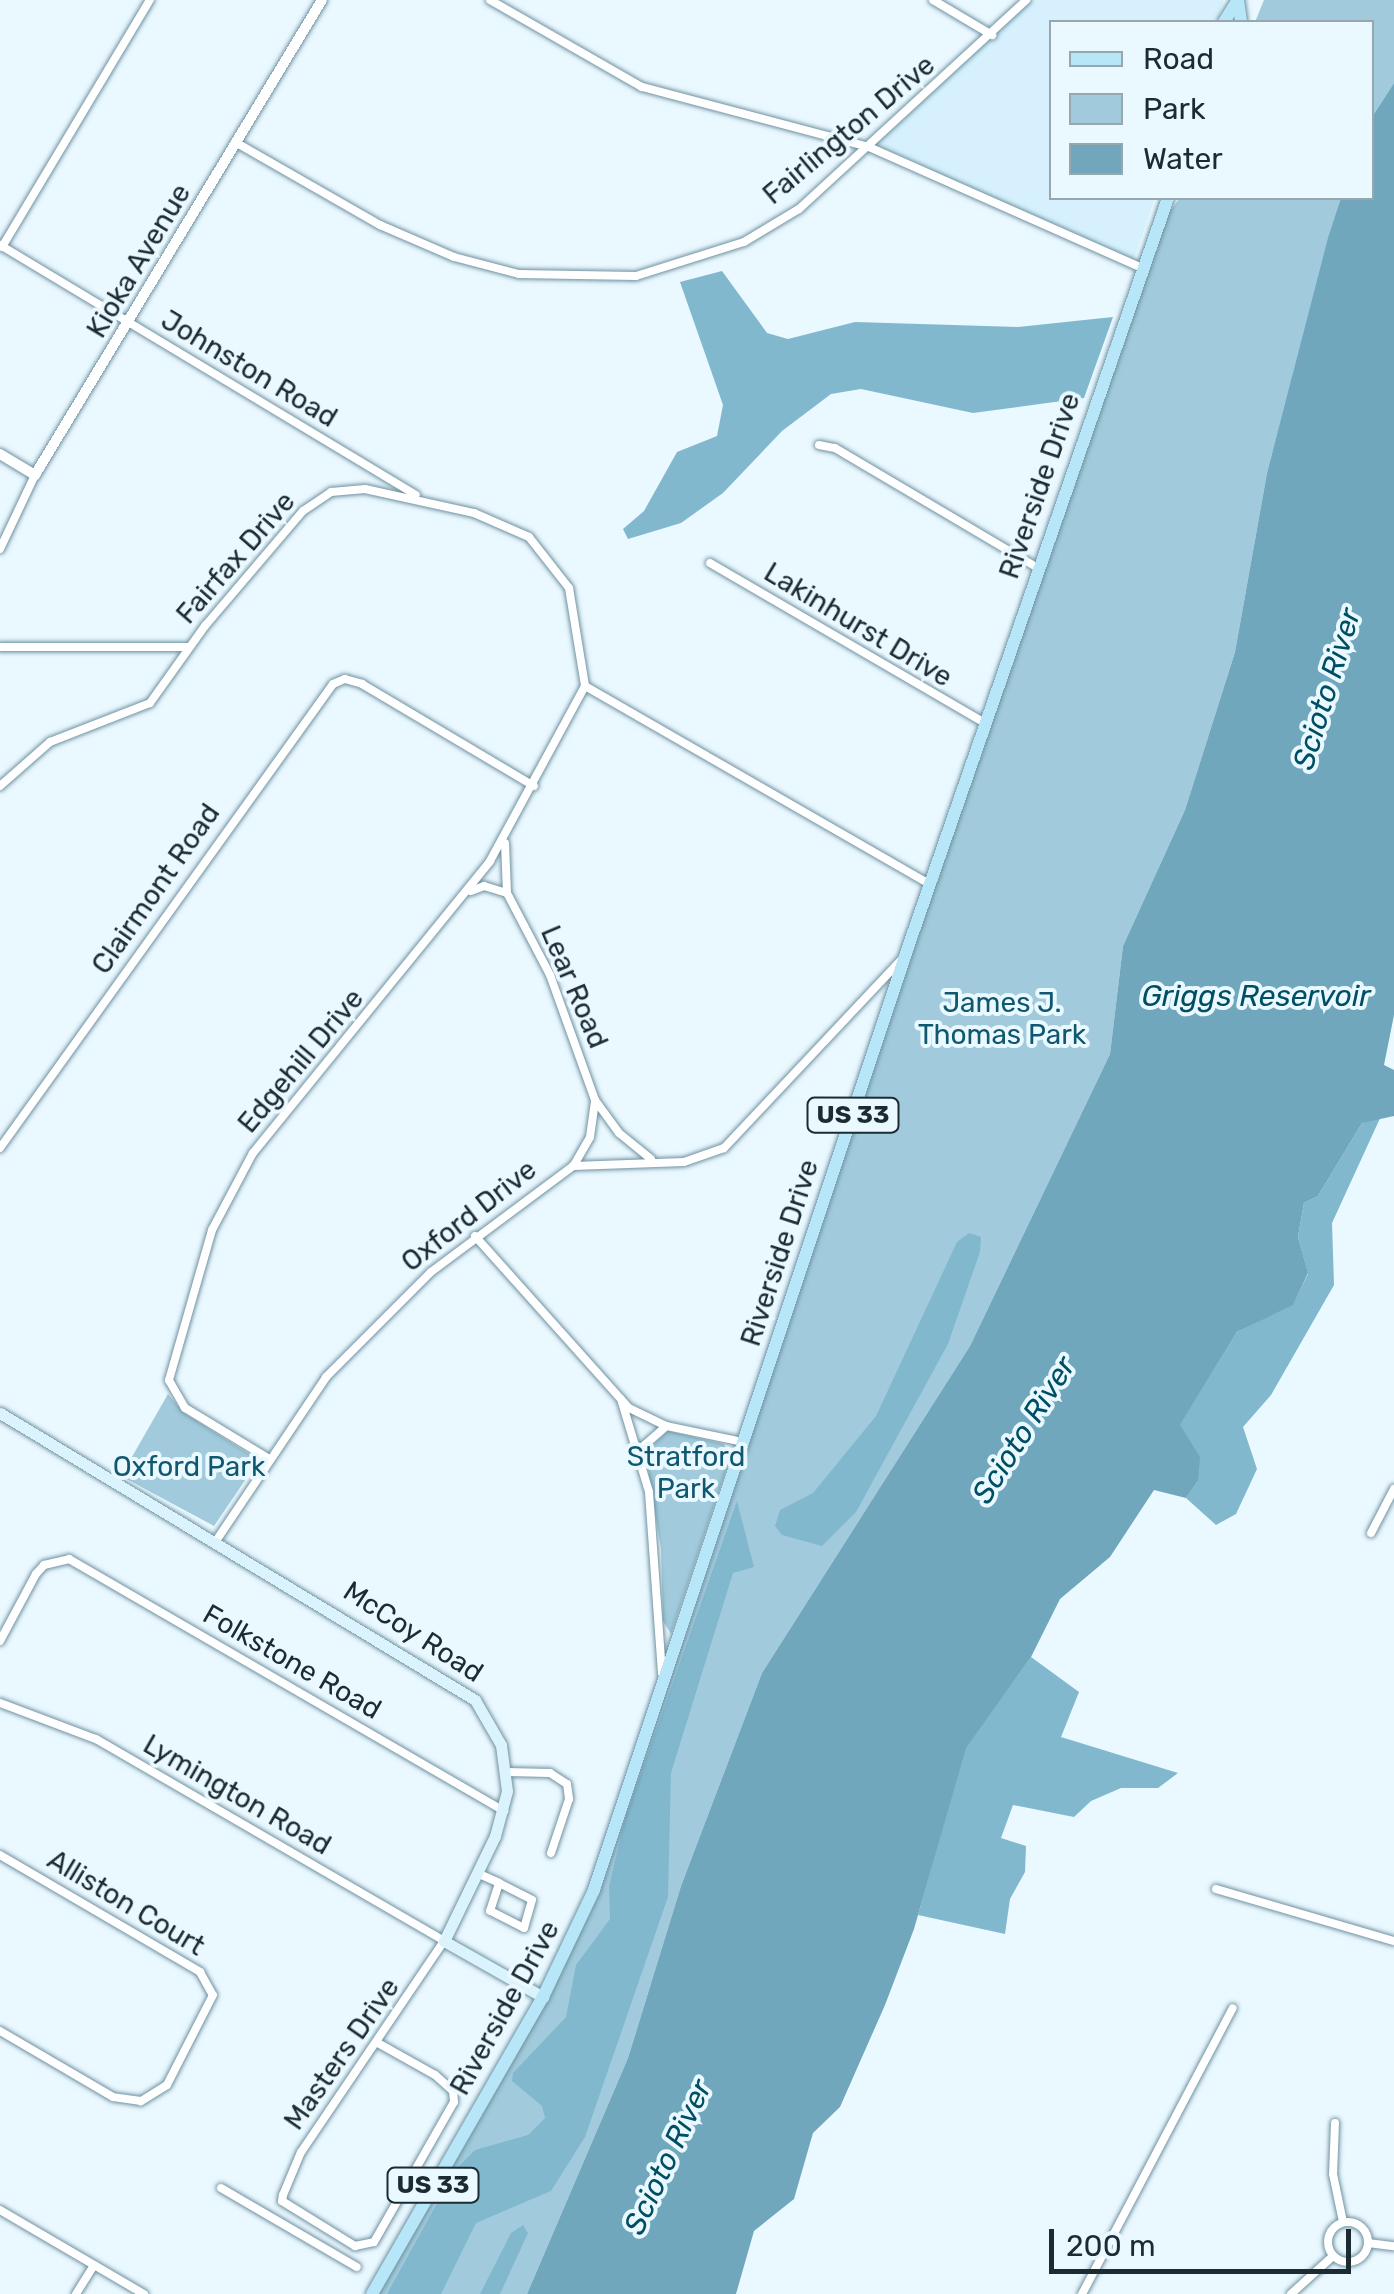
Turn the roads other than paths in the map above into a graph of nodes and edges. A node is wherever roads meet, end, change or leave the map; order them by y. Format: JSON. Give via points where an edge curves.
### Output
{"nodes":[{"id":1,"x":150,"y":0,"type":"edge"},
{"id":2,"x":322,"y":0,"type":"edge"},
{"id":3,"x":490,"y":0,"type":"edge"},
{"id":4,"x":933,"y":0,"type":"edge"},
{"id":5,"x":1026,"y":0,"type":"edge"},
{"id":6,"x":992,"y":34,"type":"junction"},
{"id":7,"x":235,"y":142,"type":"junction"},
{"id":8,"x":868,"y":148,"type":"junction"},
{"id":9,"x":1167,"y":200,"type":"edge"},
{"id":10,"x":1,"y":246,"type":"edge"},
{"id":11,"x":1142,"y":268,"type":"junction"},
{"id":12,"x":129,"y":322,"type":"junction"},
{"id":13,"x":818,"y":445,"type":"dead end"},
{"id":14,"x":0,"y":454,"type":"edge"},
{"id":15,"x":35,"y":475,"type":"junction"},
{"id":16,"x":423,"y":499,"type":"junction"},
{"id":17,"x":0,"y":548,"type":"edge"},
{"id":18,"x":710,"y":563,"type":"dead end"},
{"id":19,"x":1038,"y":568,"type":"junction"},
{"id":20,"x":0,"y":647,"type":"edge"},
{"id":21,"x":190,"y":647,"type":"junction"},
{"id":22,"x":585,"y":686,"type":"junction"},
{"id":23,"x":985,"y":722,"type":"junction"},
{"id":24,"x":0,"y":786,"type":"edge"},
{"id":25,"x":534,"y":786,"type":"junction"},
{"id":26,"x":507,"y":835,"type":"junction"},
{"id":27,"x":930,"y":884,"type":"junction"},
{"id":28,"x":507,"y":892,"type":"junction"},
{"id":29,"x":467,"y":893,"type":"junction"},
{"id":30,"x":905,"y":956,"type":"junction"},
{"id":31,"x":595,"y":1100,"type":"junction"},
{"id":32,"x":0,"y":1148,"type":"edge"},
{"id":33,"x":654,"y":1162,"type":"junction"},
{"id":34,"x":573,"y":1166,"type":"junction"},
{"id":35,"x":476,"y":1236,"type":"junction"},
{"id":36,"x":621,"y":1399,"type":"junction"},
{"id":37,"x":0,"y":1413,"type":"edge"},
{"id":38,"x":666,"y":1426,"type":"junction"},
{"id":39,"x":743,"y":1442,"type":"junction"},
{"id":40,"x":640,"y":1449,"type":"junction"},
{"id":41,"x":266,"y":1458,"type":"junction"},
{"id":42,"x":1394,"y":1489,"type":"edge"},
{"id":43,"x":1371,"y":1533,"type":"dead end"},
{"id":44,"x":216,"y":1540,"type":"junction"},
{"id":45,"x":0,"y":1642,"type":"edge"},
{"id":46,"x":662,"y":1687,"type":"junction"},
{"id":47,"x":0,"y":1703,"type":"edge"},
{"id":48,"x":507,"y":1772,"type":"junction"},
{"id":49,"x":504,"y":1811,"type":"junction"},
{"id":50,"x":551,"y":1853,"type":"dead end"},
{"id":51,"x":0,"y":1855,"type":"edge"},
{"id":52,"x":477,"y":1872,"type":"junction"},
{"id":53,"x":499,"y":1883,"type":"junction"},
{"id":54,"x":1216,"y":1889,"type":"dead end"},
{"id":55,"x":444,"y":1942,"type":"junction"},
{"id":56,"x":1394,"y":1942,"type":"edge"},
{"id":57,"x":543,"y":1997,"type":"junction"},
{"id":58,"x":1233,"y":2008,"type":"dead end"},
{"id":59,"x":0,"y":2030,"type":"edge"},
{"id":60,"x":378,"y":2043,"type":"junction"},
{"id":61,"x":1335,"y":2123,"type":"dead end"},
{"id":62,"x":220,"y":2188,"type":"dead end"},
{"id":63,"x":282,"y":2198,"type":"junction"},
{"id":64,"x":0,"y":2210,"type":"edge"},
{"id":65,"x":278,"y":2219,"type":"junction"},
{"id":66,"x":1343,"y":2222,"type":"junction"},
{"id":67,"x":1368,"y":2243,"type":"junction"},
{"id":68,"x":1394,"y":2246,"type":"edge"},
{"id":69,"x":1332,"y":2256,"type":"junction"},
{"id":70,"x":94,"y":2265,"type":"junction"},
{"id":71,"x":357,"y":2268,"type":"dead end"},
{"id":72,"x":76,"y":2294,"type":"edge"},
{"id":73,"x":144,"y":2294,"type":"edge"},
{"id":74,"x":372,"y":2294,"type":"edge"},
{"id":75,"x":1082,"y":2294,"type":"edge"},
{"id":76,"x":1291,"y":2294,"type":"edge"}],
"edges":[{"from":1,"to":10,"type":"street"},
{"from":2,"to":7,"type":"street","name":"Kioka Avenue"},
{"from":3,"to":8,"type":"street","via":[[642,87]]},
{"from":4,"to":6,"type":"street"},
{"from":5,"to":6,"type":"street","name":"Fairlington Drive"},
{"from":6,"to":8,"type":"street","name":"Fairlington Drive"},
{"from":7,"to":8,"type":"street","name":"Fairlington Drive","via":[[414,242],[482,266],[577,280],[679,267],[744,242],[798,210]]},
{"from":7,"to":12,"type":"street","name":"Kioka Avenue"},
{"from":8,"to":11,"type":"street"},
{"from":9,"to":11,"type":"main road","name":"Riverside Drive","number":"US 33"},
{"from":10,"to":12,"type":"street","name":"Johnston Road"},
{"from":11,"to":19,"type":"main road","name":"Riverside Drive","number":"US 33"},
{"from":12,"to":15,"type":"street","name":"Kioka Avenue"},
{"from":12,"to":16,"type":"street","name":"Johnston Road"},
{"from":13,"to":19,"type":"street","via":[[835,448]]},
{"from":14,"to":15,"type":"street"},
{"from":15,"to":17,"type":"street","name":"Kioka Avenue"},
{"from":16,"to":21,"type":"street","name":"Fairfax Drive","via":[[358,489],[316,499]]},
{"from":16,"to":22,"type":"street","name":"Fairfax Drive","via":[[513,526],[548,554],[577,610]]},
{"from":18,"to":23,"type":"street","name":"Lakinhurst Drive"},
{"from":19,"to":23,"type":"main road","name":"Riverside Drive","number":"US 33"},
{"from":20,"to":21,"type":"street"},
{"from":21,"to":24,"type":"street","name":"Fairfax Drive","via":[[150,703],[50,742]]},
{"from":22,"to":25,"type":"street","name":"Edgehill Drive"},
{"from":22,"to":27,"type":"street"},
{"from":23,"to":27,"type":"main road","name":"Riverside Drive","number":"US 33"},
{"from":25,"to":26,"type":"street","name":"Edgehill Drive"},
{"from":25,"to":32,"type":"street","name":"Clairmont Road","via":[[362,684],[344,679],[328,689]]},
{"from":26,"to":28,"type":"street","name":"Lear Road"},
{"from":26,"to":29,"type":"street","name":"Edgehill Drive"},
{"from":27,"to":30,"type":"main road","name":"Riverside Drive","number":"US 33"},
{"from":28,"to":29,"type":"street","via":[[484,886]]},
{"from":28,"to":31,"type":"street","name":"Lear Road","via":[[550,975]]},
{"from":29,"to":41,"type":"street","name":"Edgehill Drive","via":[[252,1152],[212,1230],[169,1380],[185,1408]]},
{"from":30,"to":33,"type":"street","name":"Oxford Drive","via":[[724,1148],[695,1159]]},
{"from":30,"to":39,"type":"main road","name":"Riverside Drive","number":"US 33"},
{"from":31,"to":33,"type":"street","name":"Lear Road","via":[[619,1133]]},
{"from":31,"to":34,"type":"street","via":[[590,1137]]},
{"from":33,"to":34,"type":"street","name":"Oxford Drive"},
{"from":34,"to":35,"type":"street","name":"Oxford Drive"},
{"from":35,"to":36,"type":"street"},
{"from":35,"to":41,"type":"street","name":"Oxford Drive","via":[[377,1323]]},
{"from":36,"to":38,"type":"street"},
{"from":36,"to":40,"type":"street"},
{"from":37,"to":44,"type":"main road","name":"McCoy Road"},
{"from":38,"to":39,"type":"street"},
{"from":38,"to":40,"type":"street"},
{"from":39,"to":46,"type":"main road","name":"Riverside Drive","number":"US 33"},
{"from":40,"to":46,"type":"street","via":[[657,1552]]},
{"from":41,"to":44,"type":"street","name":"Oxford Drive"},
{"from":42,"to":43,"type":"street"},
{"from":44,"to":48,"type":"main road","name":"McCoy Road","via":[[464,1690],[490,1720]]},
{"from":45,"to":49,"type":"street","name":"Folkstone Road","via":[[36,1574],[55,1560],[81,1564]]},
{"from":46,"to":57,"type":"main road","name":"Riverside Drive","number":"US 33","via":[[594,1890]]},
{"from":47,"to":55,"type":"street","name":"Lymington Road","via":[[96,1738]]},
{"from":48,"to":49,"type":"main road","name":"McCoy Road"},
{"from":48,"to":50,"type":"street","via":[[550,1773],[567,1784],[569,1800]]},
{"from":49,"to":52,"type":"main road","name":"McCoy Road"},
{"from":51,"to":59,"type":"street","name":"Alliston Court","via":[[200,1972],[213,2002],[166,2085],[141,2101],[113,2097]]},
{"from":52,"to":53,"type":"street"},
{"from":52,"to":55,"type":"main road","name":"McCoy Road"},
{"from":53,"to":53,"type":"street","via":[[534,1904],[524,1928],[490,1911]]},
{"from":54,"to":56,"type":"street"},
{"from":55,"to":57,"type":"main road"},
{"from":55,"to":60,"type":"street","name":"Masters Drive"},
{"from":57,"to":74,"type":"main road","name":"Riverside Drive","number":"US 33"},
{"from":58,"to":75,"type":"street"},
{"from":60,"to":63,"type":"street","name":"Masters Drive","via":[[301,2152]]},
{"from":60,"to":63,"type":"street","via":[[436,2075],[454,2102],[374,2242],[355,2246]]},
{"from":61,"to":66,"type":"street","via":[[1333,2174]]},
{"from":62,"to":65,"type":"street"},
{"from":63,"to":65,"type":"street","name":"Masters Drive"},
{"from":64,"to":70,"type":"street"},
{"from":65,"to":71,"type":"street"},
{"from":66,"to":67,"type":"street","via":[[1361,2226]]},
{"from":66,"to":69,"type":"street","via":[[1329,2233]]},
{"from":67,"to":68,"type":"street"},
{"from":67,"to":69,"type":"street","via":[[1355,2261]]},
{"from":69,"to":76,"type":"street"},
{"from":70,"to":72,"type":"street"},
{"from":70,"to":73,"type":"street"}]}
